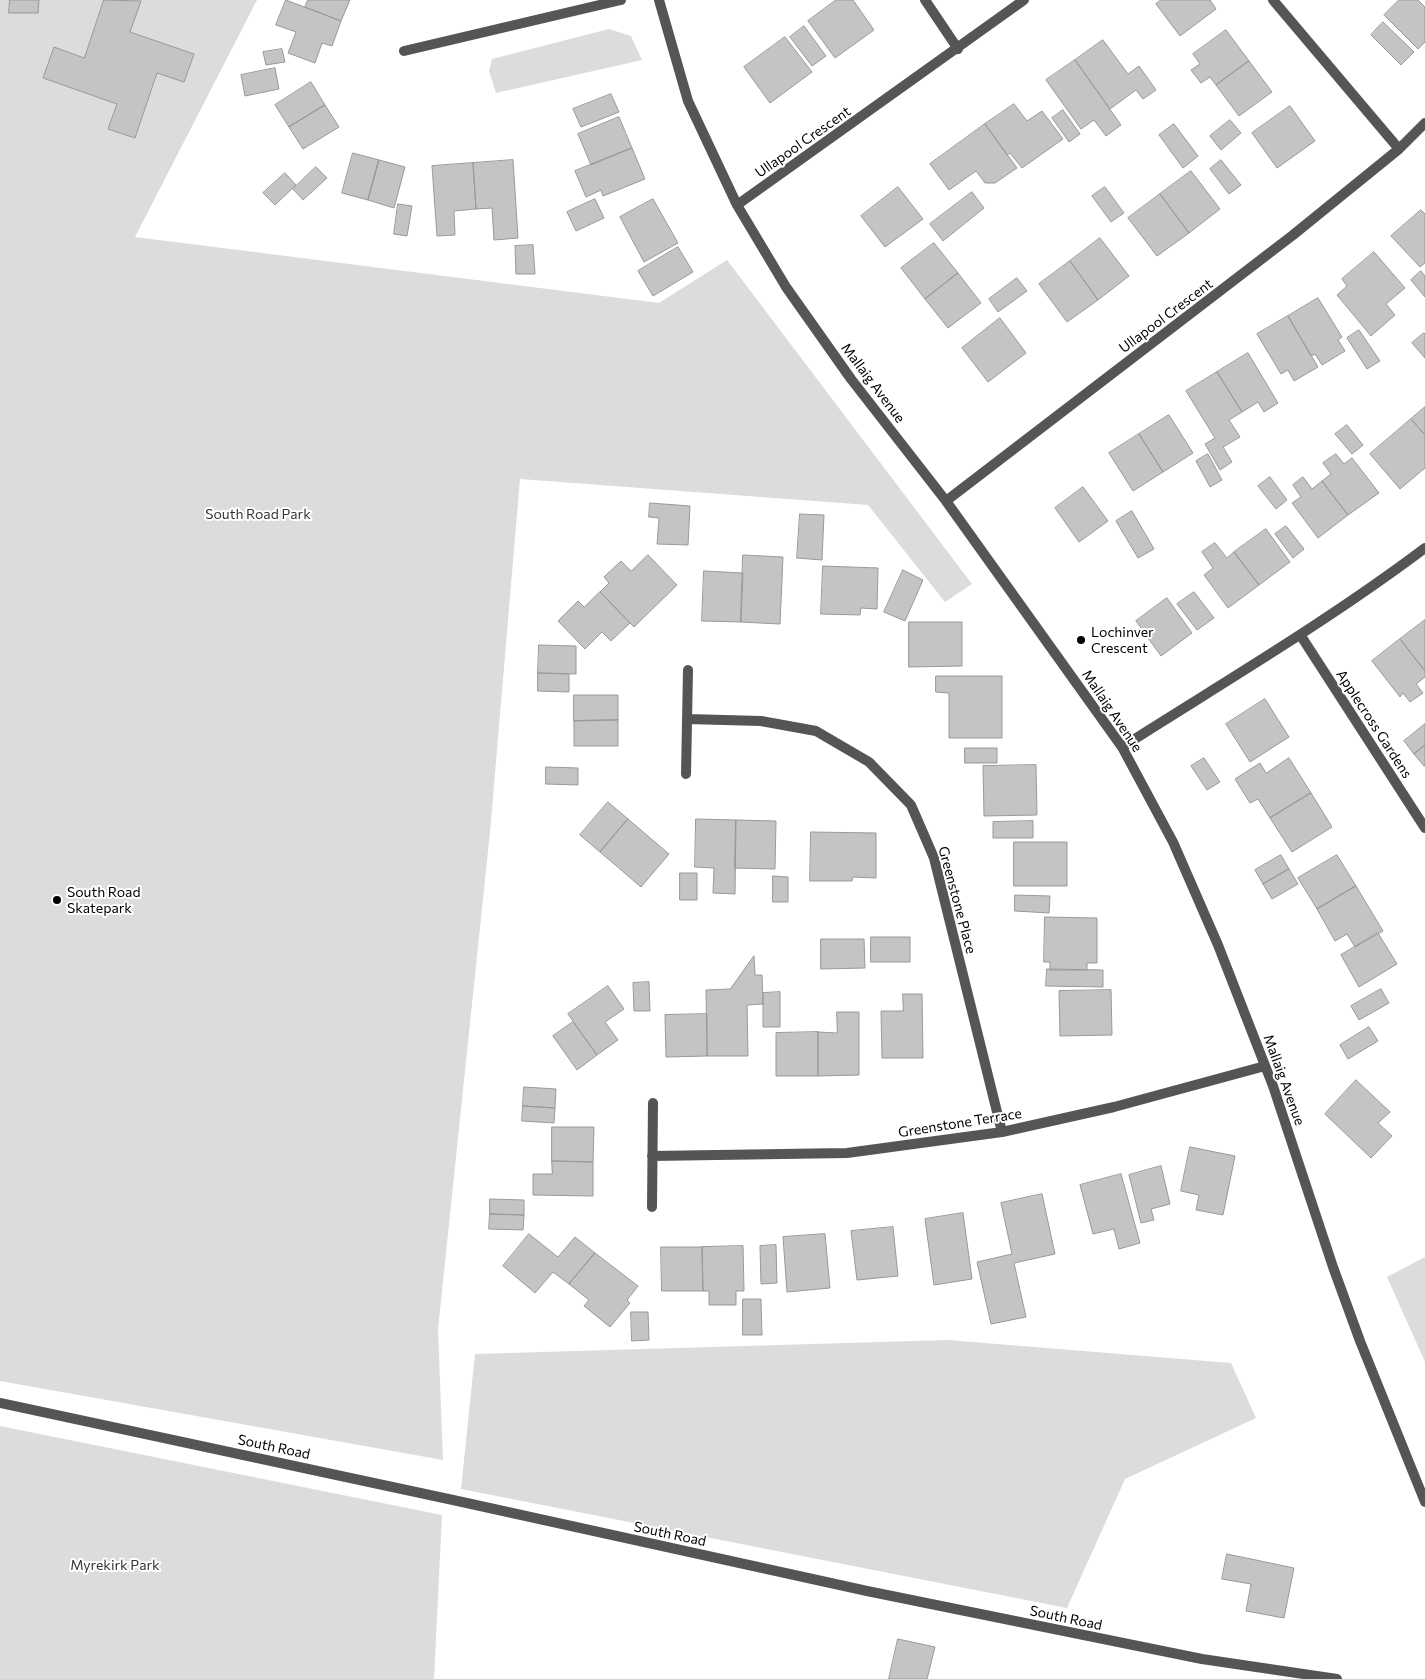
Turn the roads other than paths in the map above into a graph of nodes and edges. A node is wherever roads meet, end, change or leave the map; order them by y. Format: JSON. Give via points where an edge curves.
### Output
{"nodes":[{"id":1,"x":621,"y":0,"type":"edge"},
{"id":2,"x":659,"y":0,"type":"edge"},
{"id":3,"x":925,"y":0,"type":"edge"},
{"id":4,"x":1024,"y":0,"type":"edge"},
{"id":5,"x":1272,"y":0,"type":"edge"},
{"id":6,"x":958,"y":49,"type":"junction"},
{"id":7,"x":404,"y":51,"type":"dead end"},
{"id":8,"x":1425,"y":123,"type":"edge"},
{"id":9,"x":1399,"y":149,"type":"junction"},
{"id":10,"x":737,"y":205,"type":"junction"},
{"id":11,"x":946,"y":501,"type":"junction"},
{"id":12,"x":1425,"y":548,"type":"edge"},
{"id":13,"x":1301,"y":636,"type":"junction"},
{"id":14,"x":688,"y":670,"type":"dead end"},
{"id":15,"x":687,"y":719,"type":"junction"},
{"id":16,"x":1122,"y":747,"type":"junction"},
{"id":17,"x":686,"y":774,"type":"dead end"},
{"id":18,"x":1425,"y":828,"type":"edge"},
{"id":19,"x":1265,"y":1066,"type":"junction"},
{"id":20,"x":652,"y":1103,"type":"dead end"},
{"id":21,"x":1002,"y":1132,"type":"junction"},
{"id":22,"x":652,"y":1156,"type":"junction"},
{"id":23,"x":652,"y":1207,"type":"dead end"},
{"id":24,"x":0,"y":1403,"type":"edge"},
{"id":25,"x":1425,"y":1502,"type":"edge"},
{"id":26,"x":1337,"y":1679,"type":"edge"}],
"edges":[{"from":1,"to":7,"type":"street"},
{"from":2,"to":10,"type":"street","name":"Mallaig Avenue","via":[[688,101]]},
{"from":3,"to":6,"type":"street"},
{"from":4,"to":6,"type":"street","name":"Ullapool Crescent"},
{"from":5,"to":9,"type":"street"},
{"from":6,"to":10,"type":"street","name":"Ullapool Crescent"},
{"from":8,"to":9,"type":"street","name":"Ullapool Crescent"},
{"from":9,"to":11,"type":"street","name":"Ullapool Crescent","via":[[1293,235]]},
{"from":10,"to":11,"type":"street","name":"Mallaig Avenue","via":[[786,287]]},
{"from":11,"to":16,"type":"street","name":"Mallaig Avenue"},
{"from":12,"to":13,"type":"street"},
{"from":13,"to":16,"type":"street"},
{"from":13,"to":18,"type":"street","name":"Applecross Gardens"},
{"from":14,"to":15,"type":"street"},
{"from":15,"to":17,"type":"street"},
{"from":15,"to":21,"type":"street","name":"Greenstone Place","via":[[761,720],[816,731],[869,762],[911,805],[934,858]]},
{"from":16,"to":19,"type":"street","name":"Mallaig Avenue","via":[[1174,842]]},
{"from":19,"to":21,"type":"street","name":"Greenstone Terrace","via":[[1114,1107]]},
{"from":19,"to":25,"type":"street","name":"Mallaig Avenue","via":[[1332,1267]]},
{"from":20,"to":22,"type":"street"},
{"from":21,"to":22,"type":"street","name":"Greenstone Terrace","via":[[847,1153]]},
{"from":22,"to":23,"type":"street"},
{"from":24,"to":26,"type":"street","name":"South Road","via":[[877,1593],[1202,1659]]}]}
